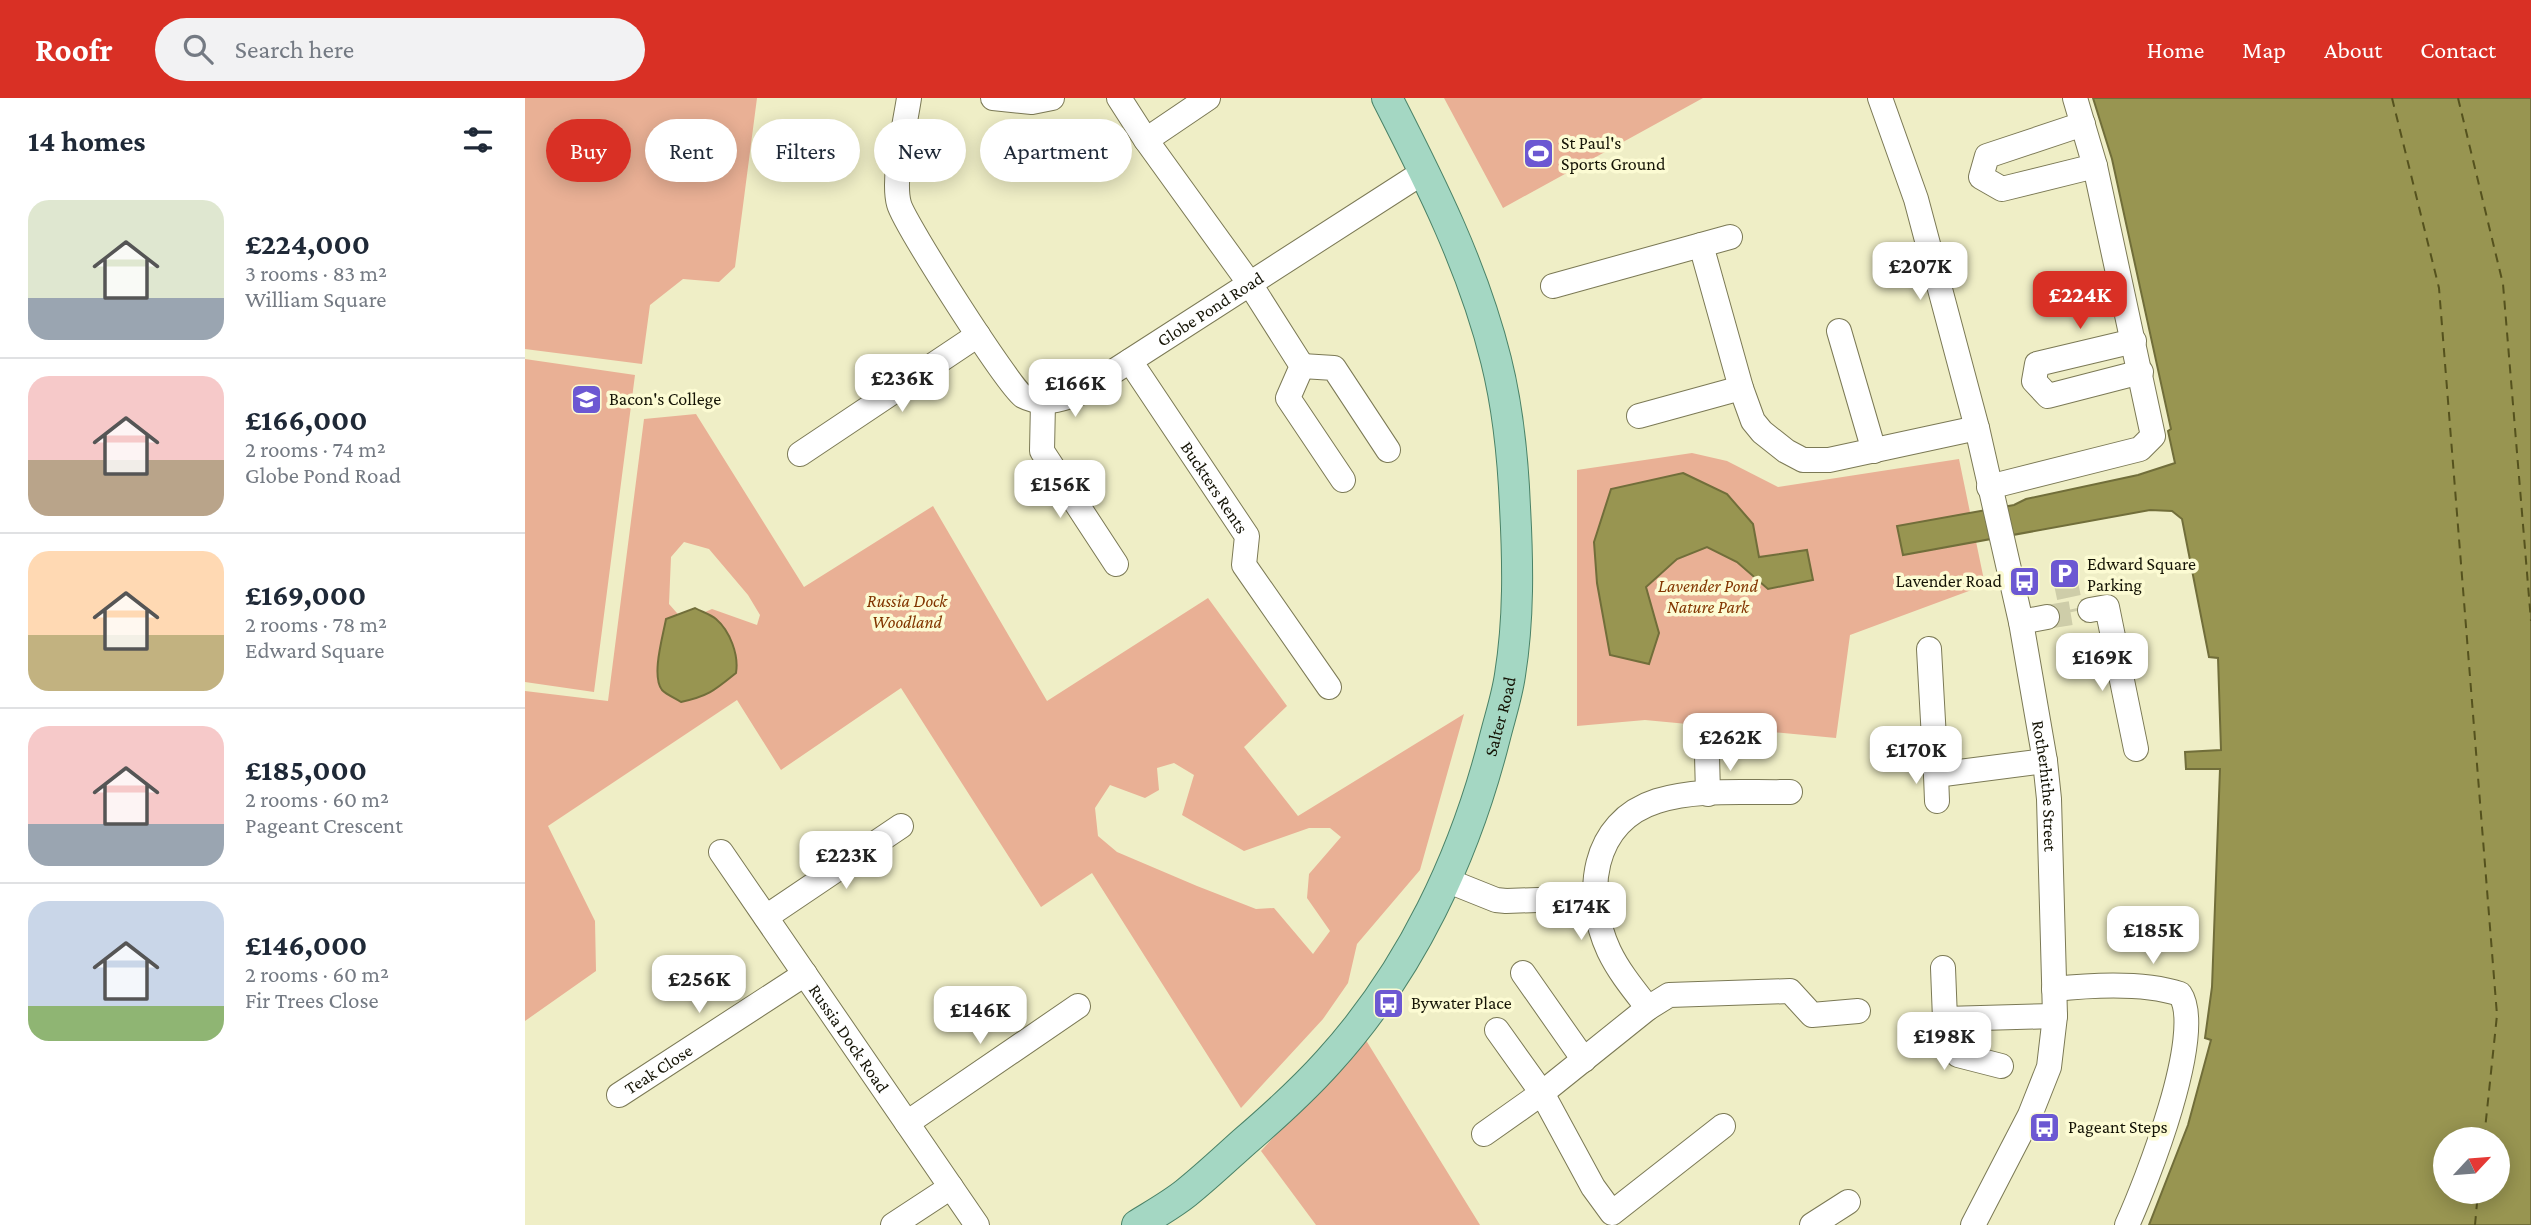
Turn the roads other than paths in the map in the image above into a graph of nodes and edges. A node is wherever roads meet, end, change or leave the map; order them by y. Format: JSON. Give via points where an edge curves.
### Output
{"nodes":[{"id":1,"x":909,"y":98,"type":"edge"},
{"id":2,"x":993,"y":98,"type":"edge"},
{"id":3,"x":1052,"y":98,"type":"edge"},
{"id":4,"x":1119,"y":98,"type":"edge"},
{"id":5,"x":1208,"y":98,"type":"edge"},
{"id":6,"x":1387,"y":98,"type":"edge"},
{"id":7,"x":1880,"y":98,"type":"edge"},
{"id":8,"x":2075,"y":98,"type":"edge"},
{"id":9,"x":2083,"y":124,"type":"junction"},
{"id":10,"x":1146,"y":140,"type":"junction"},
{"id":11,"x":2095,"y":166,"type":"junction"},
{"id":12,"x":1425,"y":171,"type":"junction"},
{"id":13,"x":1730,"y":237,"type":"dead end"},
{"id":14,"x":1701,"y":245,"type":"junction"},
{"id":15,"x":1250,"y":284,"type":"junction"},
{"id":16,"x":1553,"y":286,"type":"dead end"},
{"id":17,"x":1839,"y":331,"type":"dead end"},
{"id":18,"x":978,"y":335,"type":"junction"},
{"id":19,"x":2134,"y":341,"type":"junction"},
{"id":20,"x":1131,"y":361,"type":"junction"},
{"id":21,"x":1302,"y":366,"type":"junction"},
{"id":22,"x":2141,"y":373,"type":"junction"},
{"id":23,"x":1741,"y":388,"type":"junction"},
{"id":24,"x":1043,"y":402,"type":"junction"},
{"id":25,"x":1639,"y":416,"type":"dead end"},
{"id":26,"x":1977,"y":428,"type":"junction"},
{"id":27,"x":1388,"y":450,"type":"dead end"},
{"id":28,"x":1874,"y":452,"type":"junction"},
{"id":29,"x":800,"y":454,"type":"dead end"},
{"id":30,"x":1343,"y":480,"type":"dead end"},
{"id":31,"x":1990,"y":492,"type":"junction"},
{"id":32,"x":1116,"y":564,"type":"dead end"},
{"id":33,"x":2090,"y":610,"type":"tunnel mouth"},
{"id":34,"x":2047,"y":617,"type":"tunnel mouth"},
{"id":35,"x":2021,"y":622,"type":"junction"},
{"id":36,"x":1929,"y":649,"type":"dead end"},
{"id":37,"x":1329,"y":687,"type":"dead end"},
{"id":38,"x":2136,"y":749,"type":"dead end"},
{"id":39,"x":1707,"y":755,"type":"dead end"},
{"id":40,"x":2045,"y":761,"type":"junction"},
{"id":41,"x":1936,"y":775,"type":"junction"},
{"id":42,"x":1790,"y":792,"type":"dead end"},
{"id":43,"x":1708,"y":794,"type":"junction"},
{"id":44,"x":1937,"y":801,"type":"dead end"},
{"id":45,"x":901,"y":827,"type":"dead end"},
{"id":46,"x":721,"y":852,"type":"dead end"},
{"id":47,"x":1446,"y":880,"type":"junction"},
{"id":48,"x":1594,"y":898,"type":"junction"},
{"id":49,"x":766,"y":917,"type":"junction"},
{"id":50,"x":1943,"y":968,"type":"dead end"},
{"id":51,"x":1523,"y":973,"type":"dead end"},
{"id":52,"x":805,"y":974,"type":"junction"},
{"id":53,"x":2054,"y":989,"type":"junction"},
{"id":54,"x":1078,"y":1006,"type":"dead end"},
{"id":55,"x":1648,"y":1008,"type":"junction"},
{"id":56,"x":1858,"y":1011,"type":"dead end"},
{"id":57,"x":2056,"y":1016,"type":"junction"},
{"id":58,"x":1955,"y":1019,"type":"junction"},
{"id":59,"x":1497,"y":1030,"type":"dead end"},
{"id":60,"x":1584,"y":1060,"type":"junction"},
{"id":61,"x":2001,"y":1066,"type":"dead end"},
{"id":62,"x":1542,"y":1093,"type":"junction"},
{"id":63,"x":619,"y":1095,"type":"dead end"},
{"id":64,"x":907,"y":1123,"type":"junction"},
{"id":65,"x":1723,"y":1126,"type":"dead end"},
{"id":66,"x":1484,"y":1134,"type":"dead end"},
{"id":67,"x":951,"y":1187,"type":"junction"},
{"id":68,"x":1848,"y":1202,"type":"dead end"},
{"id":69,"x":1605,"y":1219,"type":"edge"},
{"id":70,"x":893,"y":1225,"type":"edge"},
{"id":71,"x":977,"y":1225,"type":"edge"},
{"id":72,"x":1137,"y":1225,"type":"edge"},
{"id":73,"x":1812,"y":1225,"type":"edge"},
{"id":74,"x":1973,"y":1225,"type":"edge"},
{"id":75,"x":2127,"y":1225,"type":"edge"}],
"edges":[{"from":1,"to":18,"type":"street","via":[[898,203]]},
{"from":2,"to":3,"type":"street","via":[[1032,102]]},
{"from":4,"to":10,"type":"street"},
{"from":5,"to":10,"type":"street"},
{"from":6,"to":12,"type":"main road","name":"Salter Road"},
{"from":7,"to":26,"type":"street","name":"Rotherhithe Street","via":[[1916,199]]},
{"from":8,"to":9,"type":"street"},
{"from":9,"to":11,"type":"street"},
{"from":9,"to":11,"type":"street","via":[[1987,156],[1982,177],[2002,189]]},
{"from":10,"to":15,"type":"street"},
{"from":11,"to":19,"type":"street"},
{"from":12,"to":15,"type":"street","name":"Globe Pond Road"},
{"from":12,"to":47,"type":"main road","name":"Salter Road","via":[[1466,266],[1497,361],[1513,471],[1518,558],[1510,677],[1487,766]]},
{"from":13,"to":14,"type":"street"},
{"from":14,"to":16,"type":"street"},
{"from":14,"to":23,"type":"street"},
{"from":15,"to":20,"type":"street","name":"Globe Pond Road"},
{"from":15,"to":21,"type":"street"},
{"from":17,"to":28,"type":"street"},
{"from":18,"to":24,"type":"street","via":[[1020,394]]},
{"from":18,"to":29,"type":"street"},
{"from":19,"to":22,"type":"street"},
{"from":19,"to":22,"type":"street","via":[[2037,365],[2034,381],[2047,396]]},
{"from":20,"to":24,"type":"street","name":"Globe Pond Road","via":[[1080,393]]},
{"from":20,"to":37,"type":"street","name":"Buckters Rents","via":[[1247,537],[1244,565]]},
{"from":21,"to":27,"type":"street","via":[[1334,368]]},
{"from":21,"to":30,"type":"street","via":[[1288,398]]},
{"from":22,"to":31,"type":"street","via":[[2153,436],[2140,449]]},
{"from":23,"to":25,"type":"street"},
{"from":23,"to":28,"type":"street","via":[[1762,432],[1803,460]]},
{"from":24,"to":32,"type":"street","via":[[1042,451]]},
{"from":26,"to":28,"type":"street"},
{"from":26,"to":31,"type":"street","name":"Rotherhithe Street"},
{"from":31,"to":35,"type":"street","name":"Rotherhithe Street"},
{"from":33,"to":38,"type":"street","via":[[2107,607]]},
{"from":34,"to":35,"type":"street"},
{"from":35,"to":40,"type":"street","name":"Rotherhithe Street"},
{"from":36,"to":41,"type":"street"},
{"from":39,"to":43,"type":"street"},
{"from":40,"to":41,"type":"street"},
{"from":40,"to":53,"type":"street","name":"Rotherhithe Street"},
{"from":41,"to":44,"type":"street"},
{"from":42,"to":43,"type":"street"},
{"from":43,"to":48,"type":"street","via":[[1655,801],[1619,823],[1605,843]]},
{"from":45,"to":49,"type":"street"},
{"from":46,"to":49,"type":"street","name":"Russia Dock Road"},
{"from":47,"to":48,"type":"street","via":[[1496,900]]},
{"from":47,"to":72,"type":"main road","name":"Salter Road","via":[[1382,994],[1329,1061],[1183,1195]]},
{"from":48,"to":55,"type":"street","via":[[1610,952]]},
{"from":49,"to":52,"type":"street","name":"Russia Dock Road"},
{"from":50,"to":58,"type":"street","via":[[1945,1019]]},
{"from":51,"to":60,"type":"street"},
{"from":52,"to":63,"type":"street","name":"Teak Close"},
{"from":52,"to":64,"type":"street","name":"Russia Dock Road"},
{"from":53,"to":57,"type":"street","name":"Rotherhithe Street"},
{"from":53,"to":75,"type":"street","via":[[2168,990],[2184,1000],[2187,1012],[2178,1080],[2154,1164]]},
{"from":54,"to":64,"type":"street"},
{"from":55,"to":56,"type":"street","via":[[1669,995],[1790,991],[1812,1015]]},
{"from":55,"to":60,"type":"street"},
{"from":57,"to":58,"type":"street"},
{"from":57,"to":74,"type":"street","name":"Rotherhithe Street","via":[[2049,1068]]},
{"from":58,"to":61,"type":"street","via":[[1958,1055]]},
{"from":59,"to":62,"type":"street"},
{"from":60,"to":62,"type":"street"},
{"from":62,"to":66,"type":"street"},
{"from":62,"to":69,"type":"street","via":[[1593,1187]]},
{"from":64,"to":67,"type":"street","name":"Russia Dock Road"},
{"from":65,"to":69,"type":"street"},
{"from":67,"to":70,"type":"street"},
{"from":67,"to":71,"type":"street","name":"Russia Dock Road"},
{"from":68,"to":73,"type":"street"}]}
